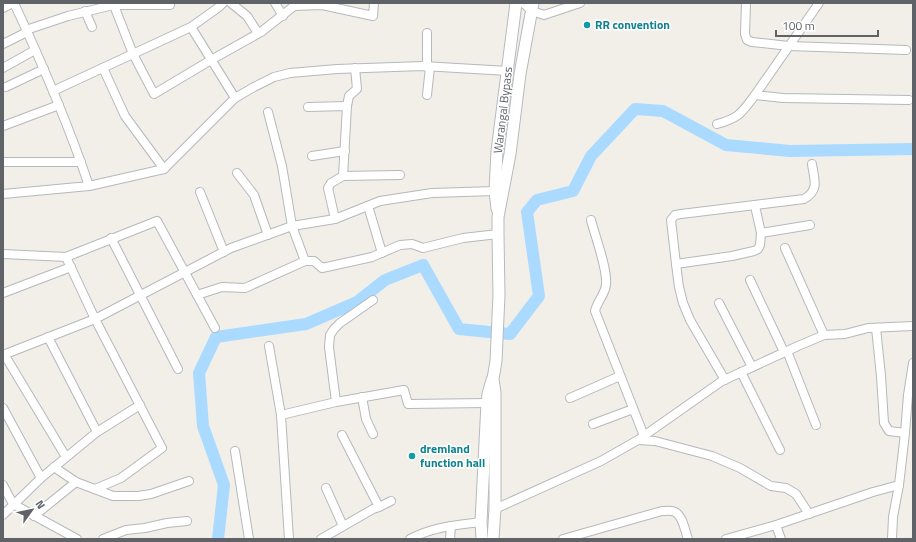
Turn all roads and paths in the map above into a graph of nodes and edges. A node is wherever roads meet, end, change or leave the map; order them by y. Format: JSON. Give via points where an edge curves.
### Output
{"nodes":[{"id":1,"x":14,"y":3,"type":"edge"},
{"id":2,"x":223,"y":3,"type":"edge"},
{"id":3,"x":231,"y":3,"type":"edge"},
{"id":4,"x":275,"y":3,"type":"edge"},
{"id":5,"x":374,"y":3,"type":"edge"},
{"id":6,"x":516,"y":3,"type":"edge"},
{"id":7,"x":523,"y":3,"type":"edge"},
{"id":8,"x":580,"y":3,"type":"edge"},
{"id":9,"x":746,"y":3,"type":"edge"},
{"id":10,"x":819,"y":3,"type":"edge"},
{"id":11,"x":113,"y":4,"type":"edge"},
{"id":12,"x":322,"y":4,"type":"edge"},
{"id":13,"x":170,"y":5,"type":"dead end"},
{"id":14,"x":533,"y":7,"type":"edge"},
{"id":15,"x":3,"y":8,"type":"edge"},
{"id":16,"x":85,"y":11,"type":"junction"},
{"id":17,"x":283,"y":16,"type":"junction"},
{"id":18,"x":92,"y":27,"type":"dead end"},
{"id":19,"x":191,"y":27,"type":"junction"},
{"id":20,"x":27,"y":31,"type":"junction"},
{"id":21,"x":428,"y":33,"type":"dead end"},
{"id":22,"x":258,"y":34,"type":"junction"},
{"id":23,"x":3,"y":44,"type":"edge"},
{"id":24,"x":788,"y":46,"type":"junction"},
{"id":25,"x":35,"y":50,"type":"junction"},
{"id":26,"x":906,"y":50,"type":"dead end"},
{"id":27,"x":133,"y":54,"type":"junction"},
{"id":28,"x":211,"y":60,"type":"junction"},
{"id":29,"x":429,"y":67,"type":"junction"},
{"id":30,"x":3,"y":68,"type":"edge"},
{"id":31,"x":102,"y":68,"type":"junction"},
{"id":32,"x":354,"y":68,"type":"junction"},
{"id":33,"x":44,"y":69,"type":"junction"},
{"id":34,"x":508,"y":71,"type":"junction"},
{"id":35,"x":6,"y":87,"type":"dead end"},
{"id":36,"x":53,"y":90,"type":"junction"},
{"id":37,"x":427,"y":95,"type":"dead end"},
{"id":38,"x":755,"y":95,"type":"junction"},
{"id":39,"x":235,"y":98,"type":"junction"},
{"id":40,"x":909,"y":100,"type":"dead end"},
{"id":41,"x":59,"y":105,"type":"junction"},
{"id":42,"x":347,"y":106,"type":"junction"},
{"id":43,"x":308,"y":107,"type":"dead end"},
{"id":44,"x":268,"y":112,"type":"dead end"},
{"id":45,"x":717,"y":124,"type":"dead end"},
{"id":46,"x":3,"y":126,"type":"edge"},
{"id":47,"x":345,"y":151,"type":"junction"},
{"id":48,"x":312,"y":156,"type":"dead end"},
{"id":49,"x":3,"y":162,"type":"edge"},
{"id":50,"x":81,"y":162,"type":"junction"},
{"id":51,"x":812,"y":164,"type":"dead end"},
{"id":52,"x":164,"y":169,"type":"junction"},
{"id":53,"x":237,"y":173,"type":"dead end"},
{"id":54,"x":400,"y":175,"type":"dead end"},
{"id":55,"x":343,"y":176,"type":"junction"},
{"id":56,"x":89,"y":186,"type":"junction"},
{"id":57,"x":494,"y":191,"type":"junction"},
{"id":58,"x":200,"y":192,"type":"dead end"},
{"id":59,"x":3,"y":194,"type":"edge"},
{"id":60,"x":368,"y":206,"type":"junction"},
{"id":61,"x":754,"y":206,"type":"junction"},
{"id":62,"x":498,"y":218,"type":"junction"},
{"id":63,"x":335,"y":219,"type":"junction"},
{"id":64,"x":591,"y":220,"type":"dead end"},
{"id":65,"x":292,"y":226,"type":"junction"},
{"id":66,"x":810,"y":226,"type":"dead end"},
{"id":67,"x":761,"y":233,"type":"junction"},
{"id":68,"x":498,"y":234,"type":"junction"},
{"id":69,"x":268,"y":235,"type":"junction"},
{"id":70,"x":111,"y":238,"type":"junction"},
{"id":71,"x":785,"y":248,"type":"dead end"},
{"id":72,"x":224,"y":252,"type":"junction"},
{"id":73,"x":382,"y":252,"type":"junction"},
{"id":74,"x":3,"y":254,"type":"edge"},
{"id":75,"x":66,"y":257,"type":"junction"},
{"id":76,"x":306,"y":261,"type":"junction"},
{"id":77,"x":676,"y":264,"type":"junction"},
{"id":78,"x":71,"y":267,"type":"junction"},
{"id":79,"x":185,"y":272,"type":"junction"},
{"id":80,"x":750,"y":280,"type":"dead end"},
{"id":81,"x":3,"y":294,"type":"edge"},
{"id":82,"x":197,"y":295,"type":"junction"},
{"id":83,"x":140,"y":296,"type":"junction"},
{"id":84,"x":372,"y":300,"type":"dead end"},
{"id":85,"x":719,"y":303,"type":"dead end"},
{"id":86,"x":95,"y":319,"type":"junction"},
{"id":87,"x":913,"y":326,"type":"edge"},
{"id":88,"x":215,"y":328,"type":"dead end"},
{"id":89,"x":876,"y":328,"type":"junction"},
{"id":90,"x":824,"y":335,"type":"junction"},
{"id":91,"x":48,"y":337,"type":"junction"},
{"id":92,"x":269,"y":346,"type":"dead end"},
{"id":93,"x":785,"y":352,"type":"junction"},
{"id":94,"x":4,"y":354,"type":"edge"},
{"id":95,"x":913,"y":363,"type":"edge"},
{"id":96,"x":752,"y":367,"type":"junction"},
{"id":97,"x":178,"y":369,"type":"dead end"},
{"id":98,"x":741,"y":372,"type":"junction"},
{"id":99,"x":620,"y":376,"type":"junction"},
{"id":100,"x":492,"y":379,"type":"junction"},
{"id":101,"x":725,"y":380,"type":"junction"},
{"id":102,"x":362,"y":397,"type":"junction"},
{"id":103,"x":570,"y":398,"type":"dead end"},
{"id":104,"x":336,"y":402,"type":"junction"},
{"id":105,"x":487,"y":403,"type":"junction"},
{"id":106,"x":140,"y":406,"type":"junction"},
{"id":107,"x":3,"y":408,"type":"edge"},
{"id":108,"x":633,"y":408,"type":"junction"},
{"id":109,"x":282,"y":414,"type":"junction"},
{"id":110,"x":6,"y":421,"type":"edge"},
{"id":111,"x":593,"y":424,"type":"dead end"},
{"id":112,"x":816,"y":425,"type":"dead end"},
{"id":113,"x":97,"y":432,"type":"junction"},
{"id":114,"x":905,"y":433,"type":"junction"},
{"id":115,"x":372,"y":434,"type":"dead end"},
{"id":116,"x":342,"y":435,"type":"dead end"},
{"id":117,"x":641,"y":438,"type":"junction"},
{"id":118,"x":780,"y":450,"type":"dead end"},
{"id":119,"x":235,"y":451,"type":"dead end"},
{"id":120,"x":66,"y":457,"type":"junction"},
{"id":121,"x":54,"y":467,"type":"junction"},
{"id":122,"x":41,"y":478,"type":"junction"},
{"id":123,"x":189,"y":481,"type":"dead end"},
{"id":124,"x":76,"y":482,"type":"junction"},
{"id":125,"x":3,"y":485,"type":"edge"},
{"id":126,"x":899,"y":485,"type":"junction"},
{"id":127,"x":326,"y":488,"type":"dead end"},
{"id":128,"x":95,"y":489,"type":"junction"},
{"id":129,"x":391,"y":501,"type":"dead end"},
{"id":130,"x":13,"y":504,"type":"junction"},
{"id":131,"x":379,"y":507,"type":"junction"},
{"id":132,"x":495,"y":509,"type":"junction"},
{"id":133,"x":809,"y":514,"type":"junction"},
{"id":134,"x":3,"y":515,"type":"edge"},
{"id":135,"x":34,"y":516,"type":"junction"},
{"id":136,"x":186,"y":521,"type":"dead end"},
{"id":137,"x":481,"y":522,"type":"junction"},
{"id":138,"x":776,"y":525,"type":"junction"},
{"id":139,"x":343,"y":526,"type":"junction"},
{"id":140,"x":451,"y":526,"type":"junction"},
{"id":141,"x":77,"y":539,"type":"edge"},
{"id":142,"x":103,"y":539,"type":"edge"},
{"id":143,"x":249,"y":539,"type":"edge"},
{"id":144,"x":289,"y":539,"type":"edge"},
{"id":145,"x":321,"y":539,"type":"edge"},
{"id":146,"x":410,"y":539,"type":"edge"},
{"id":147,"x":450,"y":539,"type":"edge"},
{"id":148,"x":482,"y":539,"type":"edge"},
{"id":149,"x":493,"y":539,"type":"edge"},
{"id":150,"x":563,"y":539,"type":"edge"},
{"id":151,"x":688,"y":539,"type":"edge"},
{"id":152,"x":728,"y":539,"type":"edge"},
{"id":153,"x":781,"y":539,"type":"edge"},
{"id":154,"x":892,"y":539,"type":"edge"}],
"edges":[{"from":1,"to":15,"type":"street"},
{"from":1,"to":20,"type":"street"},
{"from":2,"to":19,"type":"street"},
{"from":3,"to":22,"type":"street","via":[[247,16]]},
{"from":4,"to":17,"type":"street"},
{"from":5,"to":12,"type":"street","via":[[373,16]]},
{"from":6,"to":34,"type":"main road","name":"Warangal Bypass"},
{"from":7,"to":14,"type":"street"},
{"from":8,"to":14,"type":"street","via":[[544,15]]},
{"from":9,"to":24,"type":"street","via":[[747,40]]},
{"from":10,"to":24,"type":"street"},
{"from":11,"to":13,"type":"street"},
{"from":11,"to":16,"type":"street"},
{"from":11,"to":27,"type":"street"},
{"from":12,"to":17,"type":"street","via":[[294,6]]},
{"from":14,"to":62,"type":"main road"},
{"from":16,"to":18,"type":"street"},
{"from":16,"to":20,"type":"street"},
{"from":17,"to":22,"type":"street"},
{"from":19,"to":27,"type":"street"},
{"from":19,"to":28,"type":"street"},
{"from":20,"to":23,"type":"street"},
{"from":20,"to":25,"type":"street"},
{"from":21,"to":29,"type":"street"},
{"from":22,"to":28,"type":"street"},
{"from":24,"to":26,"type":"street"},
{"from":24,"to":38,"type":"street"},
{"from":25,"to":30,"type":"street"},
{"from":25,"to":33,"type":"street"},
{"from":27,"to":28,"type":"street","via":[[154,94]]},
{"from":27,"to":31,"type":"street"},
{"from":28,"to":39,"type":"street"},
{"from":29,"to":32,"type":"street"},
{"from":29,"to":34,"type":"street"},
{"from":29,"to":37,"type":"street"},
{"from":31,"to":36,"type":"street"},
{"from":31,"to":52,"type":"street","via":[[124,116]]},
{"from":32,"to":39,"type":"street","via":[[290,73],[274,77]]},
{"from":32,"to":42,"type":"street","via":[[358,89],[349,96]]},
{"from":33,"to":35,"type":"street"},
{"from":33,"to":36,"type":"street"},
{"from":34,"to":57,"type":"main road","name":"Warangal Bypass","via":[[498,137]]},
{"from":36,"to":41,"type":"street"},
{"from":38,"to":40,"type":"street","via":[[783,98]]},
{"from":38,"to":45,"type":"street","via":[[740,114],[730,121]]},
{"from":39,"to":52,"type":"street"},
{"from":41,"to":46,"type":"street"},
{"from":41,"to":50,"type":"street"},
{"from":42,"to":43,"type":"street"},
{"from":42,"to":47,"type":"street"},
{"from":44,"to":65,"type":"street","via":[[282,166]]},
{"from":47,"to":48,"type":"street"},
{"from":47,"to":55,"type":"street"},
{"from":49,"to":50,"type":"street"},
{"from":50,"to":56,"type":"street"},
{"from":51,"to":61,"type":"street","via":[[815,187],[810,196]]},
{"from":52,"to":56,"type":"street"},
{"from":53,"to":69,"type":"street","via":[[254,195]]},
{"from":54,"to":55,"type":"street"},
{"from":55,"to":63,"type":"street","via":[[331,183],[328,188]]},
{"from":56,"to":59,"type":"street"},
{"from":57,"to":60,"type":"street","via":[[432,193],[380,201]]},
{"from":57,"to":62,"type":"main road","name":"Warangal Bypass"},
{"from":58,"to":72,"type":"street"},
{"from":60,"to":63,"type":"street"},
{"from":60,"to":73,"type":"street"},
{"from":61,"to":67,"type":"street"},
{"from":61,"to":77,"type":"street","via":[[673,217],[671,220]]},
{"from":62,"to":68,"type":"main road"},
{"from":63,"to":65,"type":"street"},
{"from":64,"to":99,"type":"street","via":[[607,283],[596,311]]},
{"from":65,"to":69,"type":"street"},
{"from":65,"to":76,"type":"street"},
{"from":66,"to":67,"type":"street"},
{"from":67,"to":77,"type":"street","via":[[760,245],[754,251]]},
{"from":68,"to":73,"type":"street","via":[[463,238],[423,248],[412,244],[400,245]]},
{"from":68,"to":100,"type":"main road","via":[[499,295],[496,361]]},
{"from":69,"to":72,"type":"street"},
{"from":70,"to":75,"type":"street"},
{"from":70,"to":79,"type":"street","via":[[157,221]]},
{"from":70,"to":83,"type":"street"},
{"from":71,"to":90,"type":"street"},
{"from":72,"to":79,"type":"street"},
{"from":73,"to":76,"type":"street","via":[[372,257],[322,268],[314,261]]},
{"from":74,"to":75,"type":"street"},
{"from":75,"to":78,"type":"street"},
{"from":76,"to":82,"type":"street","via":[[245,288],[222,288]]},
{"from":77,"to":101,"type":"street","via":[[683,303],[690,320]]},
{"from":78,"to":81,"type":"street"},
{"from":78,"to":86,"type":"street"},
{"from":79,"to":82,"type":"street"},
{"from":79,"to":83,"type":"street"},
{"from":80,"to":93,"type":"street"},
{"from":82,"to":88,"type":"street"},
{"from":83,"to":86,"type":"street"},
{"from":83,"to":97,"type":"street"},
{"from":84,"to":104,"type":"street","via":[[334,328],[330,335],[329,347]]},
{"from":85,"to":96,"type":"street"},
{"from":86,"to":91,"type":"street"},
{"from":86,"to":106,"type":"street"},
{"from":87,"to":89,"type":"street"},
{"from":89,"to":90,"type":"street"},
{"from":89,"to":114,"type":"street","via":[[884,423],[889,431]]},
{"from":90,"to":93,"type":"street"},
{"from":91,"to":94,"type":"street"},
{"from":91,"to":113,"type":"street"},
{"from":92,"to":109,"type":"street"},
{"from":93,"to":96,"type":"street"},
{"from":93,"to":112,"type":"street"},
{"from":94,"to":120,"type":"street"},
{"from":95,"to":114,"type":"street"},
{"from":96,"to":98,"type":"street"},
{"from":98,"to":101,"type":"street"},
{"from":98,"to":118,"type":"street"},
{"from":99,"to":103,"type":"street"},
{"from":99,"to":108,"type":"street"},
{"from":100,"to":105,"type":"main road"},
{"from":100,"to":132,"type":"main road","via":[[496,393]]},
{"from":101,"to":117,"type":"street"},
{"from":102,"to":104,"type":"street"},
{"from":102,"to":105,"type":"street","via":[[404,390],[408,404]]},
{"from":102,"to":115,"type":"street"},
{"from":104,"to":109,"type":"street"},
{"from":105,"to":137,"type":"main road"},
{"from":106,"to":113,"type":"street"},
{"from":106,"to":128,"type":"street","via":[[162,448],[121,478]]},
{"from":107,"to":110,"type":"street"},
{"from":108,"to":111,"type":"street"},
{"from":108,"to":117,"type":"street"},
{"from":109,"to":144,"type":"street"},
{"from":110,"to":122,"type":"street"},
{"from":113,"to":120,"type":"street"},
{"from":114,"to":126,"type":"street"},
{"from":116,"to":131,"type":"street"},
{"from":117,"to":132,"type":"street","via":[[601,461]]},
{"from":117,"to":133,"type":"street","via":[[712,456],[771,486],[786,488],[796,494]]},
{"from":119,"to":143,"type":"street"},
{"from":120,"to":121,"type":"street"},
{"from":121,"to":122,"type":"street"},
{"from":121,"to":124,"type":"street"},
{"from":122,"to":130,"type":"street"},
{"from":123,"to":128,"type":"street","via":[[138,496],[113,496]]},
{"from":124,"to":128,"type":"street"},
{"from":124,"to":135,"type":"street"},
{"from":125,"to":130,"type":"street"},
{"from":126,"to":133,"type":"street"},
{"from":126,"to":154,"type":"street"},
{"from":127,"to":139,"type":"street"},
{"from":129,"to":131,"type":"street"},
{"from":130,"to":134,"type":"street"},
{"from":130,"to":135,"type":"street"},
{"from":131,"to":139,"type":"street"},
{"from":132,"to":149,"type":"main road"},
{"from":133,"to":138,"type":"street"},
{"from":135,"to":141,"type":"street"},
{"from":136,"to":142,"type":"street","via":[[126,530]]},
{"from":137,"to":140,"type":"street"},
{"from":137,"to":148,"type":"main road"},
{"from":138,"to":152,"type":"street"},
{"from":138,"to":153,"type":"street"},
{"from":139,"to":145,"type":"street"},
{"from":140,"to":146,"type":"street","via":[[418,534]]},
{"from":140,"to":147,"type":"street"},
{"from":150,"to":151,"type":"street","via":[[662,511],[675,512]]}]}
